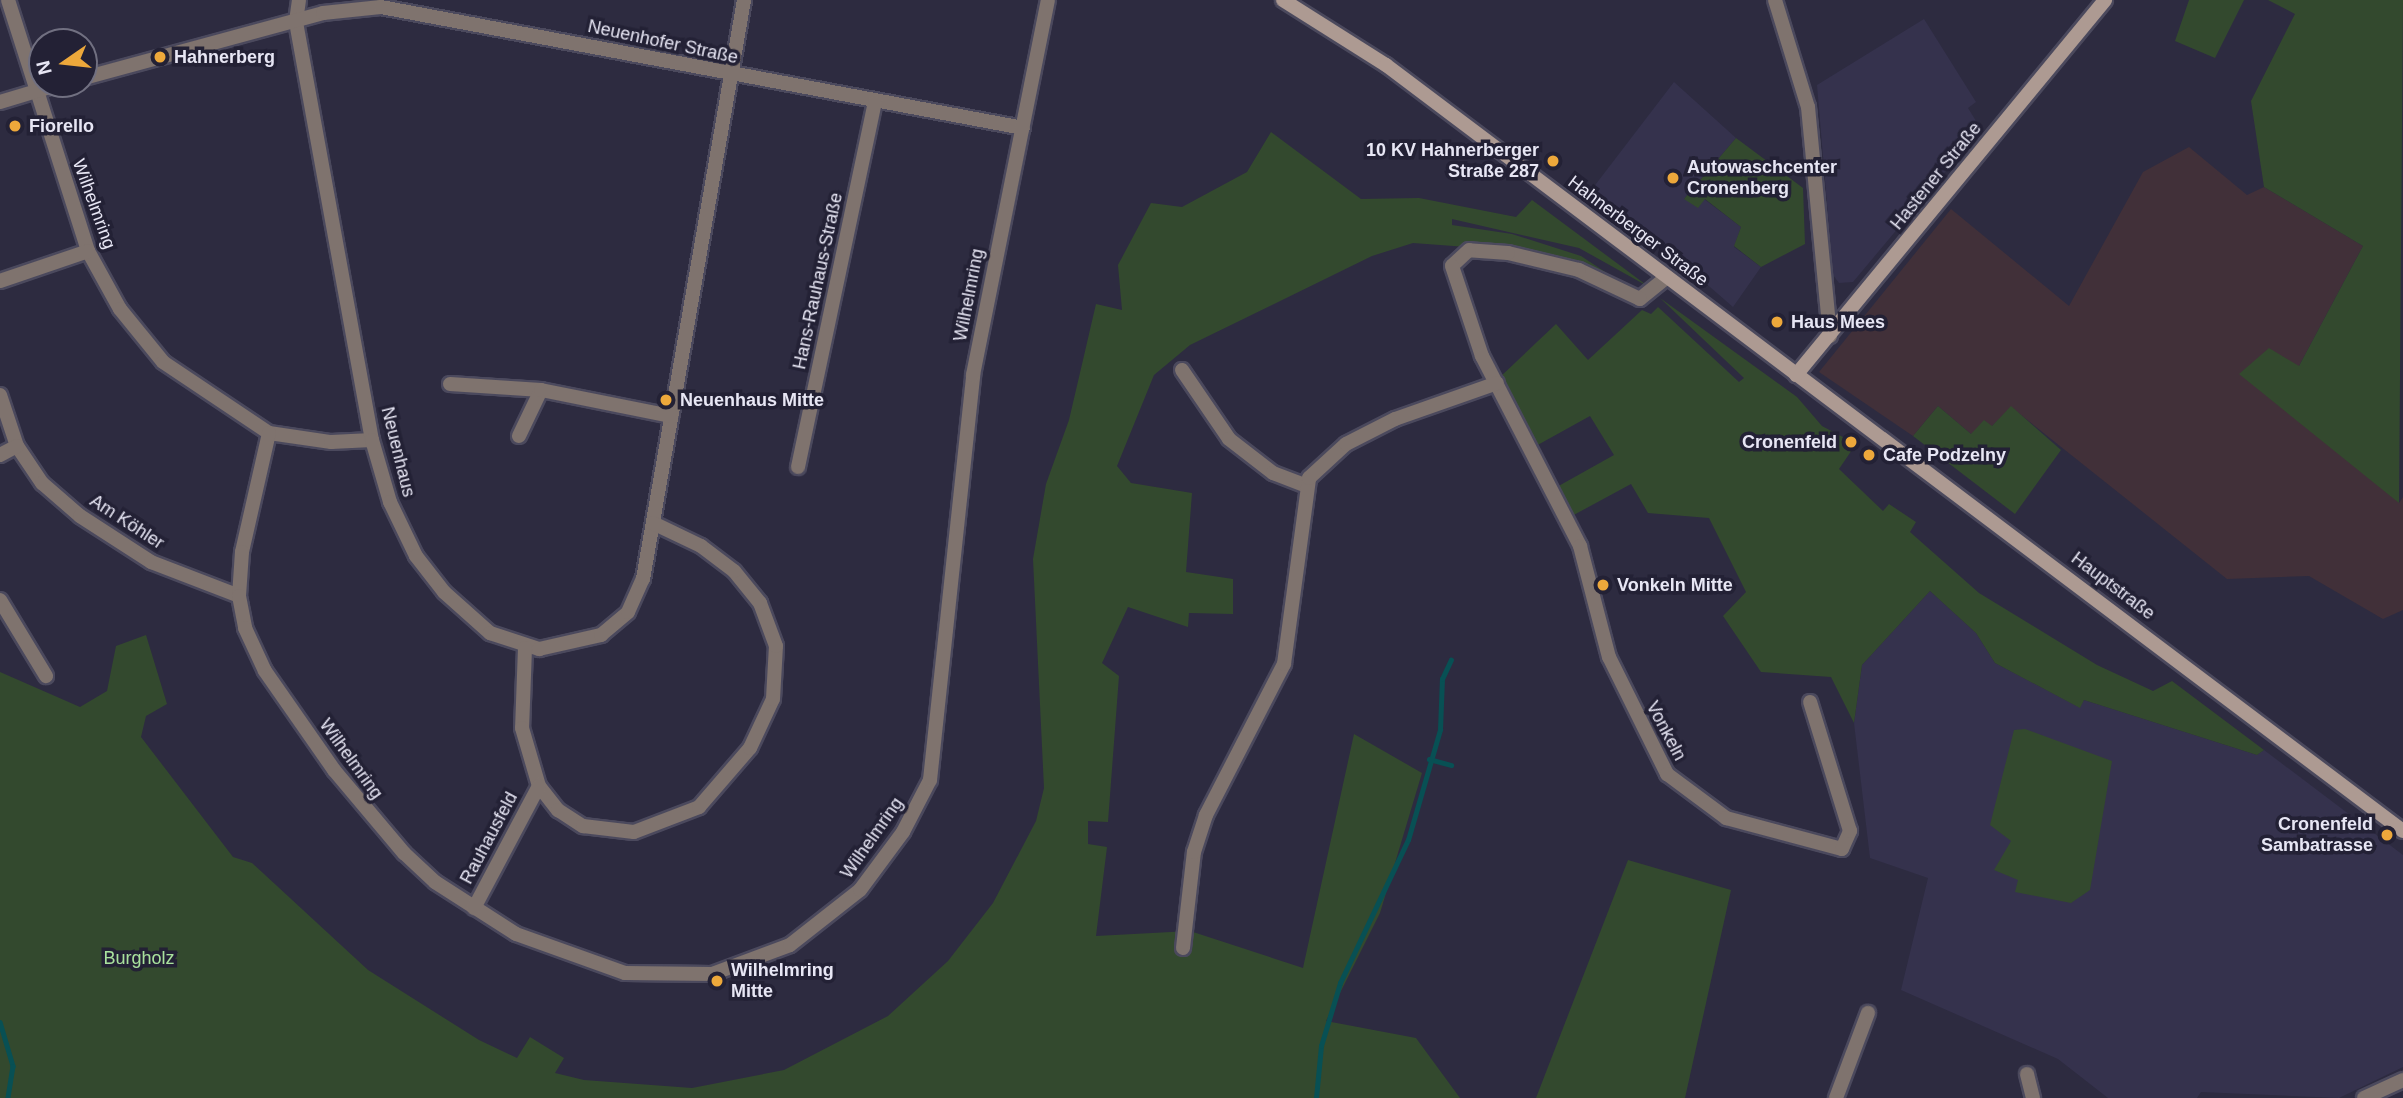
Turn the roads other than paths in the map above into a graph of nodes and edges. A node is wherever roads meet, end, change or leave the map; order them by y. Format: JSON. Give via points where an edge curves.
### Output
{"nodes":[{"id":1,"x":8,"y":0,"type":"edge"},
{"id":2,"x":299,"y":0,"type":"edge"},
{"id":3,"x":744,"y":0,"type":"edge"},
{"id":4,"x":1048,"y":0,"type":"edge"},
{"id":5,"x":1283,"y":0,"type":"edge"},
{"id":6,"x":1775,"y":0,"type":"edge"},
{"id":7,"x":2105,"y":0,"type":"edge"},
{"id":8,"x":410,"y":5,"type":"edge"},
{"id":9,"x":296,"y":22,"type":"junction"},
{"id":10,"x":28,"y":67,"type":"edge"},
{"id":11,"x":98,"y":74,"type":"edge"},
{"id":12,"x":730,"y":76,"type":"junction"},
{"id":13,"x":28,"y":93,"type":"edge"},
{"id":14,"x":38,"y":98,"type":"edge"},
{"id":15,"x":0,"y":103,"type":"edge"},
{"id":16,"x":875,"y":103,"type":"junction"},
{"id":17,"x":1023,"y":128,"type":"junction"},
{"id":18,"x":89,"y":251,"type":"junction"},
{"id":19,"x":1667,"y":277,"type":"junction"},
{"id":20,"x":0,"y":281,"type":"edge"},
{"id":21,"x":1830,"y":336,"type":"junction"},
{"id":22,"x":1182,"y":370,"type":"dead end"},
{"id":23,"x":1796,"y":375,"type":"junction"},
{"id":24,"x":1497,"y":383,"type":"junction"},
{"id":25,"x":450,"y":384,"type":"dead end"},
{"id":26,"x":541,"y":390,"type":"junction"},
{"id":27,"x":0,"y":395,"type":"edge"},
{"id":28,"x":671,"y":416,"type":"junction"},
{"id":29,"x":269,"y":433,"type":"junction"},
{"id":30,"x":519,"y":436,"type":"dead end"},
{"id":31,"x":372,"y":440,"type":"junction"},
{"id":32,"x":17,"y":446,"type":"junction"},
{"id":33,"x":0,"y":456,"type":"edge"},
{"id":34,"x":798,"y":467,"type":"dead end"},
{"id":35,"x":1307,"y":486,"type":"junction"},
{"id":36,"x":653,"y":523,"type":"junction"},
{"id":37,"x":239,"y":596,"type":"junction"},
{"id":38,"x":0,"y":600,"type":"edge"},
{"id":39,"x":525,"y":648,"type":"junction"},
{"id":40,"x":46,"y":676,"type":"dead end"},
{"id":41,"x":1810,"y":702,"type":"dead end"},
{"id":42,"x":539,"y":786,"type":"junction"},
{"id":43,"x":2403,"y":831,"type":"edge"},
{"id":44,"x":474,"y":908,"type":"junction"},
{"id":45,"x":1183,"y":948,"type":"dead end"},
{"id":46,"x":1868,"y":1013,"type":"dead end"},
{"id":47,"x":2027,"y":1074,"type":"dead end"},
{"id":48,"x":2403,"y":1080,"type":"edge"},
{"id":49,"x":1836,"y":1098,"type":"edge"},
{"id":50,"x":2033,"y":1098,"type":"edge"},
{"id":51,"x":2364,"y":1098,"type":"edge"}],
"edges":[{"from":1,"to":10,"type":"street","name":"Wilhelmring"},
{"from":2,"to":9,"type":"street"},
{"from":3,"to":12,"type":"street"},
{"from":4,"to":17,"type":"street","name":"Wilhelmring"},
{"from":5,"to":19,"type":"main road","name":"Hahnerberger Straße","via":[[1386,65]]},
{"from":6,"to":21,"type":"street","via":[[1808,107]]},
{"from":7,"to":21,"type":"main road","name":"Hastener Straße"},
{"from":8,"to":9,"type":"street","name":"Neuenhofer Straße","via":[[352,8]]},
{"from":8,"to":12,"type":"street","name":"Neuenhofer Straße"},
{"from":9,"to":11,"type":"street","name":"Neuenhofer Straße"},
{"from":9,"to":31,"type":"street","name":"Neuenhaus"},
{"from":12,"to":16,"type":"street","name":"Neuenhofer Straße"},
{"from":12,"to":28,"type":"street"},
{"from":13,"to":15,"type":"street"},
{"from":14,"to":18,"type":"street","name":"Wilhelmring"},
{"from":16,"to":17,"type":"street","name":"Neuenhofer Straße"},
{"from":16,"to":34,"type":"street","name":"Hans-Rauhaus-Straße"},
{"from":17,"to":44,"type":"street","name":"Wilhelmring","via":[[973,375],[932,770],[892,850],[860,890],[809,934],[712,974],[653,976],[606,969],[535,943]]},
{"from":18,"to":20,"type":"street"},
{"from":18,"to":29,"type":"street","name":"Wilhelmring","via":[[120,309],[163,362],[211,400]]},
{"from":19,"to":23,"type":"main road","name":"Hahnerberger Straße"},
{"from":19,"to":24,"type":"street","name":"Vonkeln","via":[[1648,296],[1630,298],[1560,264],[1479,249],[1457,257],[1456,289]]},
{"from":21,"to":23,"type":"main road","name":"Hastener Straße"},
{"from":22,"to":35,"type":"street","via":[[1229,439],[1273,473]]},
{"from":23,"to":43,"type":"main road","name":"Hauptstraße"},
{"from":24,"to":35,"type":"street","via":[[1395,419],[1346,444],[1318,465]]},
{"from":24,"to":41,"type":"street","name":"Vonkeln","via":[[1580,546],[1609,657],[1667,774],[1726,818],[1842,849],[1850,831]]},
{"from":25,"to":26,"type":"street"},
{"from":26,"to":28,"type":"street"},
{"from":26,"to":30,"type":"street"},
{"from":27,"to":32,"type":"street","name":"Am Köhler"},
{"from":28,"to":36,"type":"street"},
{"from":29,"to":31,"type":"street","name":"Wilhelmring","via":[[331,442]]},
{"from":29,"to":37,"type":"street","name":"Wilhelmring"},
{"from":31,"to":39,"type":"street","name":"Neuenhaus","via":[[390,502],[416,556],[466,615]]},
{"from":32,"to":33,"type":"street"},
{"from":32,"to":37,"type":"street","name":"Am Köhler","via":[[43,482],[113,539],[196,583]]},
{"from":35,"to":45,"type":"street","via":[[1284,664],[1206,815],[1192,861]]},
{"from":36,"to":39,"type":"street","via":[[643,579],[620,621],[579,644]]},
{"from":36,"to":42,"type":"street","name":"Rauhausfeld","via":[[716,555],[760,603],[776,646],[773,699],[728,779],[676,820],[634,832],[590,828],[558,810]]},
{"from":37,"to":44,"type":"street","name":"Wilhelmring","via":[[261,664],[334,770],[404,853]]},
{"from":38,"to":40,"type":"street"},
{"from":39,"to":42,"type":"street","name":"Rauhausfeld","via":[[522,727]]},
{"from":42,"to":44,"type":"street","name":"Rauhausfeld"},
{"from":46,"to":49,"type":"street"},
{"from":47,"to":50,"type":"street"},
{"from":48,"to":51,"type":"street"}]}
